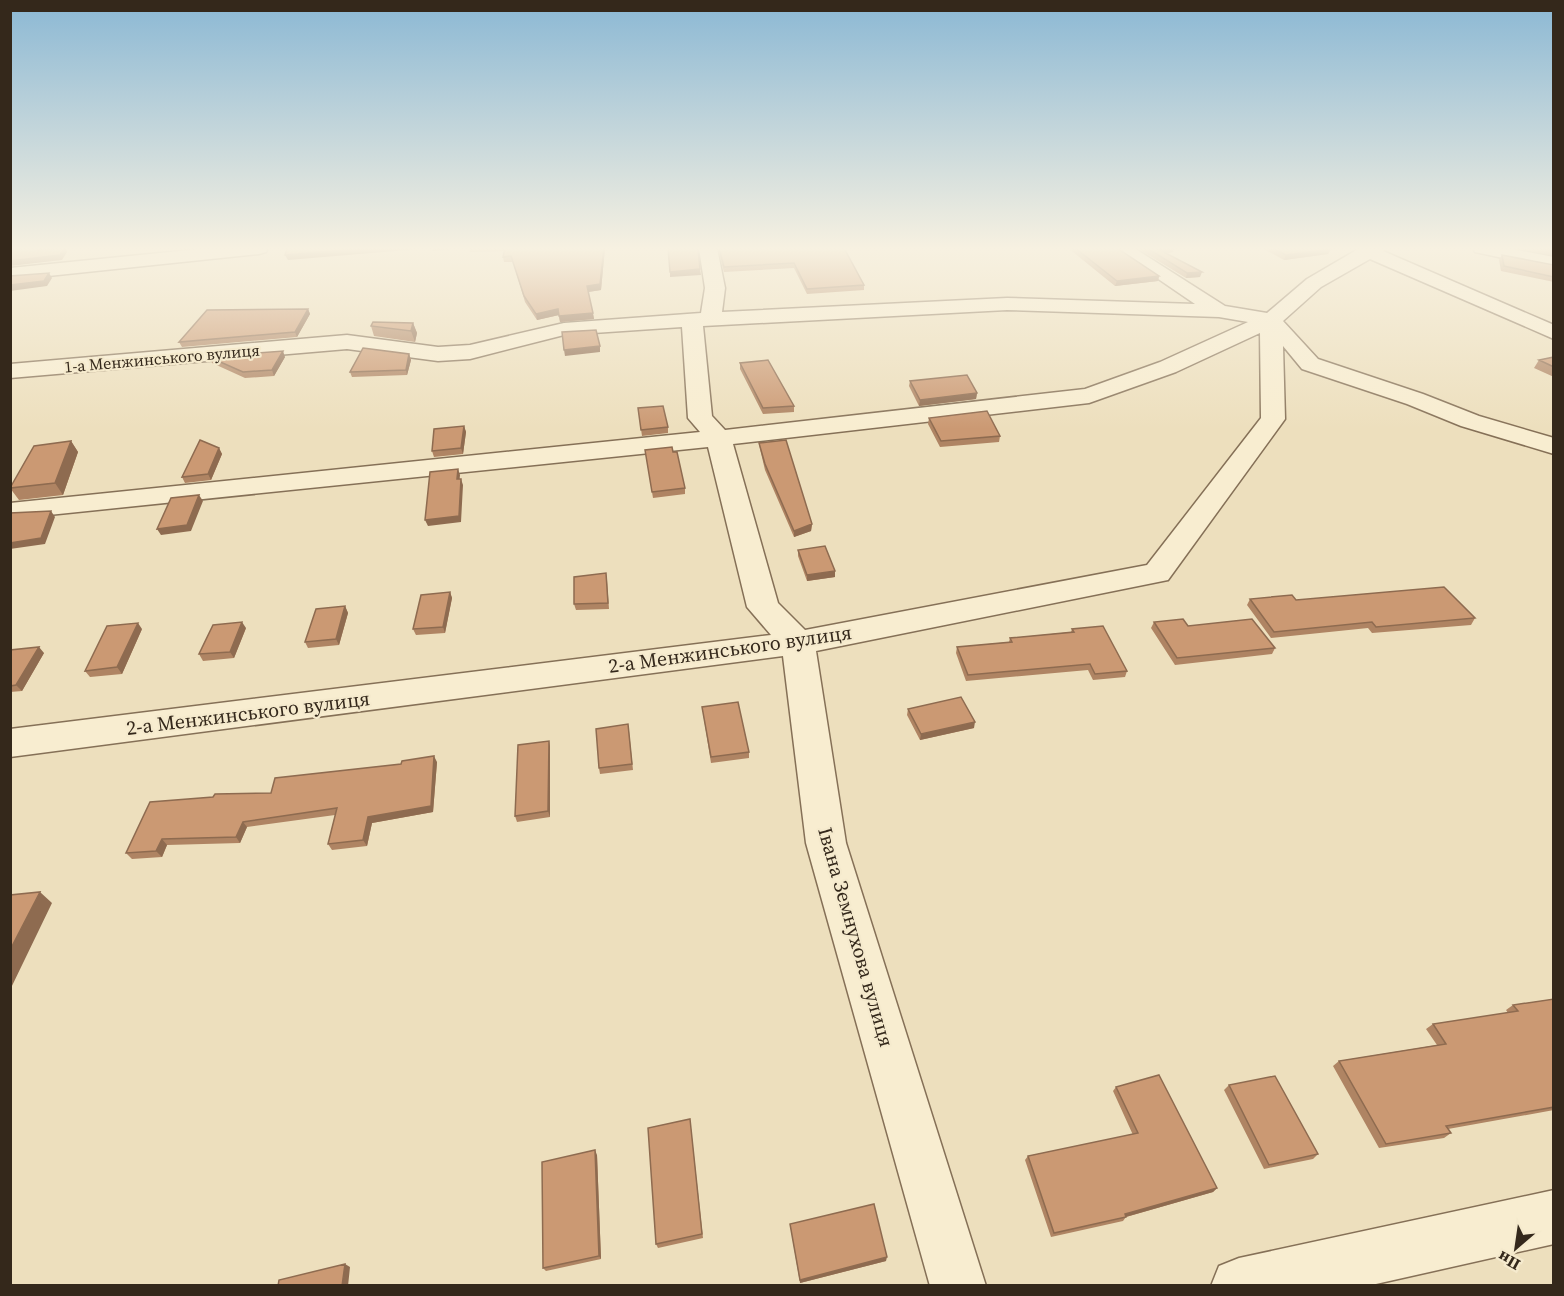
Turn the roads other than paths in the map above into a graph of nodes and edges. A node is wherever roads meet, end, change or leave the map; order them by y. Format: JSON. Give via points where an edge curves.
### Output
{"nodes":[{"id":1,"x":707,"y":308,"type":"edge"},
{"id":2,"x":922,"y":308,"type":"edge"},
{"id":3,"x":1143,"y":308,"type":"edge"},
{"id":4,"x":1215,"y":308,"type":"edge"},
{"id":5,"x":1284,"y":308,"type":"edge"},
{"id":6,"x":1501,"y":308,"type":"edge"},
{"id":7,"x":1219,"y":311,"type":"junction"},
{"id":8,"x":702,"y":320,"type":"junction"},
{"id":9,"x":1270,"y":320,"type":"junction"},
{"id":10,"x":1554,"y":333,"type":"edge"},
{"id":11,"x":10,"y":371,"type":"edge"},
{"id":12,"x":719,"y":438,"type":"junction"},
{"id":13,"x":1554,"y":446,"type":"edge"},
{"id":14,"x":10,"y":511,"type":"edge"},
{"id":15,"x":798,"y":643,"type":"junction"},
{"id":16,"x":10,"y":743,"type":"edge"},
{"id":17,"x":1554,"y":1217,"type":"edge"},
{"id":18,"x":958,"y":1286,"type":"edge"},
{"id":19,"x":1239,"y":1286,"type":"edge"}],
"edges":[{"from":1,"to":8,"type":"street"},
{"from":2,"to":8,"type":"street","name":"1-а Менжинського вулиця"},
{"from":3,"to":7,"type":"street","name":"1-а Менжинського вулиця"},
{"from":4,"to":7,"type":"street"},
{"from":5,"to":9,"type":"street"},
{"from":6,"to":10,"type":"street"},
{"from":7,"to":9,"type":"street","name":"1-а Менжинського вулиця"},
{"from":8,"to":11,"type":"street","name":"1-а Менжинського вулиця","via":[[564,329],[470,352],[438,354],[347,342]]},
{"from":8,"to":12,"type":"street","via":[[700,418]]},
{"from":9,"to":12,"type":"street","via":[[1168,367],[1089,396]]},
{"from":9,"to":13,"type":"street","via":[[1310,364],[1470,421]]},
{"from":9,"to":15,"type":"street","name":"2-а Менжинського вулиця","via":[[1273,419],[1157,573]]},
{"from":12,"to":14,"type":"street"},
{"from":12,"to":15,"type":"street","via":[[763,606]]},
{"from":15,"to":16,"type":"street","name":"2-а Менжинського вулиця"},
{"from":15,"to":18,"type":"street","name":"Івана Земнухова вулиця","via":[[826,843]]},
{"from":17,"to":19,"type":"street"}]}
